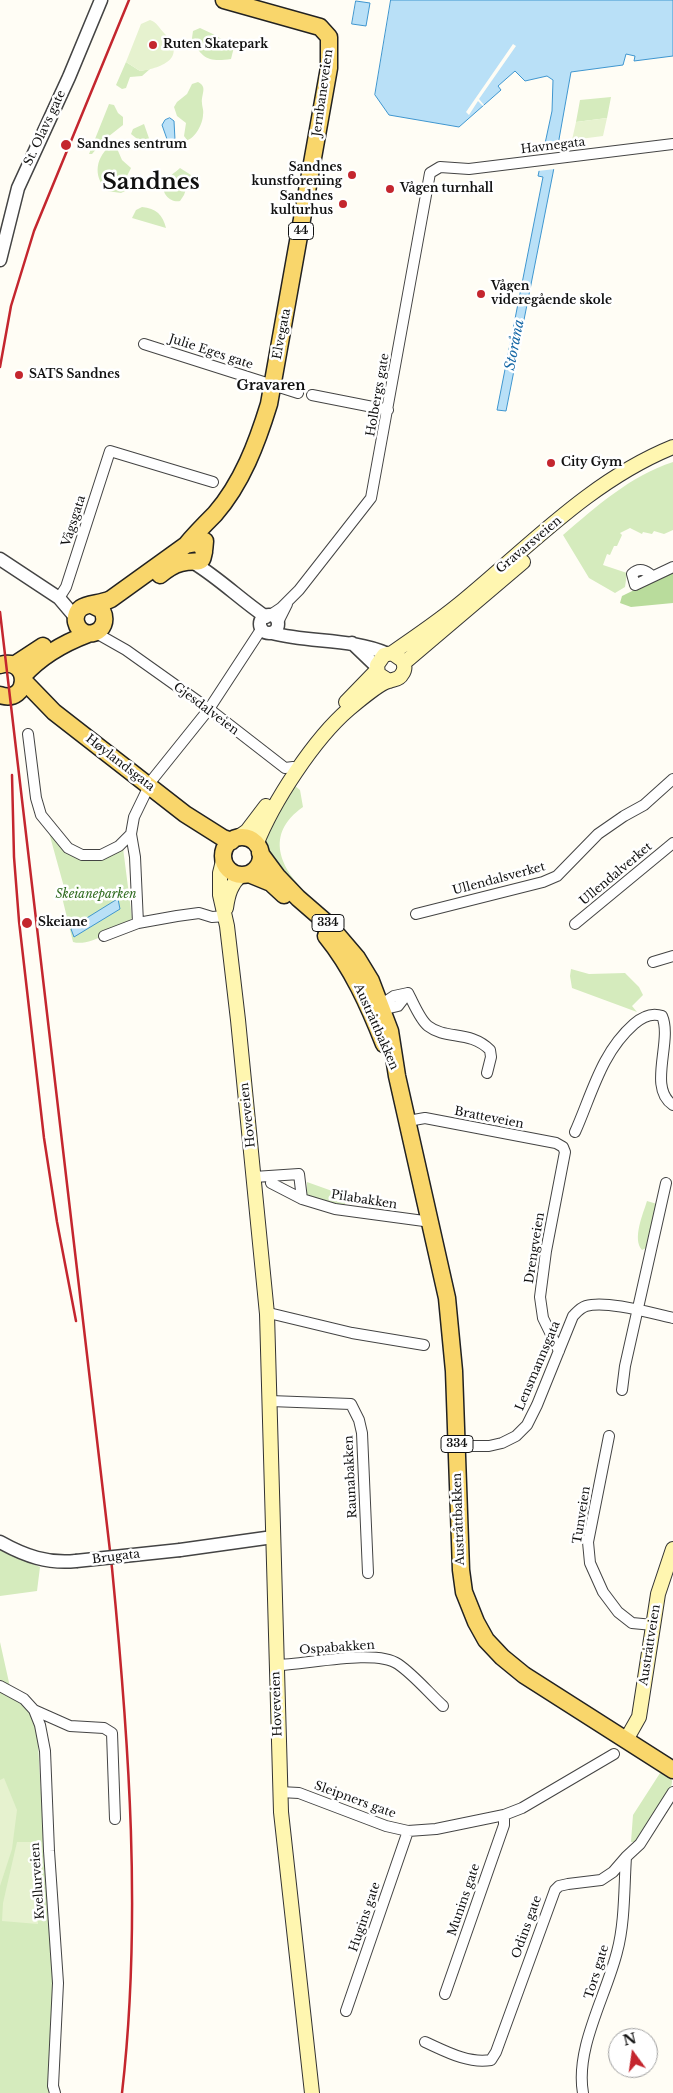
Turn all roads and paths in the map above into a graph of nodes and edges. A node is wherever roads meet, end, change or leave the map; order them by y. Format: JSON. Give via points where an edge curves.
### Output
{"nodes":[{"id":1,"x":101,"y":0,"type":"edge"},
{"id":2,"x":224,"y":0,"type":"edge"},
{"id":3,"x":316,"y":143,"type":"joint"},
{"id":4,"x":673,"y":144,"type":"edge"},
{"id":5,"x":435,"y":169,"type":"joint"},
{"id":6,"x":0,"y":260,"type":"edge"},
{"id":7,"x":144,"y":344,"type":"dead end"},
{"id":8,"x":272,"y":386,"type":"junction"},
{"id":9,"x":298,"y":392,"type":"dead end"},
{"id":10,"x":312,"y":395,"type":"dead end"},
{"id":11,"x":388,"y":410,"type":"junction"},
{"id":12,"x":673,"y":447,"type":"edge"},
{"id":13,"x":673,"y":455,"type":"edge"},
{"id":14,"x":213,"y":482,"type":"dead end"},
{"id":15,"x":215,"y":513,"type":"junction"},
{"id":16,"x":185,"y":545,"type":"junction"},
{"id":17,"x":0,"y":559,"type":"edge"},
{"id":18,"x":196,"y":559,"type":"junction"},
{"id":19,"x":673,"y":567,"type":"edge"},
{"id":20,"x":635,"y":585,"type":"dead end"},
{"id":21,"x":59,"y":598,"type":"junction"},
{"id":22,"x":92,"y":605,"type":"junction"},
{"id":23,"x":76,"y":618,"type":"junction"},
{"id":24,"x":269,"y":625,"type":"junction"},
{"id":25,"x":98,"y":628,"type":"junction"},
{"id":26,"x":352,"y":643,"type":"junction"},
{"id":27,"x":390,"y":653,"type":"junction"},
{"id":28,"x":404,"y":663,"type":"junction"},
{"id":29,"x":377,"y":669,"type":"junction"},
{"id":30,"x":15,"y":672,"type":"edge"},
{"id":31,"x":389,"y":680,"type":"junction"},
{"id":32,"x":5,"y":696,"type":"edge"},
{"id":33,"x":209,"y":709,"type":"junction"},
{"id":34,"x":54,"y":712,"type":"junction"},
{"id":35,"x":28,"y":734,"type":"dead end"},
{"id":36,"x":286,"y":766,"type":"junction"},
{"id":37,"x":673,"y":779,"type":"edge"},
{"id":38,"x":151,"y":783,"type":"junction"},
{"id":39,"x":185,"y":814,"type":"junction"},
{"id":40,"x":131,"y":834,"type":"junction"},
{"id":41,"x":234,"y":839,"type":"junction"},
{"id":42,"x":673,"y":843,"type":"edge"},
{"id":43,"x":258,"y":849,"type":"junction"},
{"id":44,"x":223,"y":858,"type":"junction"},
{"id":45,"x":245,"y":874,"type":"junction"},
{"id":46,"x":416,"y":914,"type":"dead end"},
{"id":47,"x":226,"y":916,"type":"junction"},
{"id":48,"x":138,"y":923,"type":"junction"},
{"id":49,"x":575,"y":924,"type":"dead end"},
{"id":50,"x":104,"y":936,"type":"dead end"},
{"id":51,"x":673,"y":956,"type":"edge"},
{"id":52,"x":653,"y":962,"type":"dead end"},
{"id":53,"x":379,"y":1009,"type":"junction"},
{"id":54,"x":487,"y":1073,"type":"dead end"},
{"id":55,"x":673,"y":1106,"type":"edge"},
{"id":56,"x":408,"y":1121,"type":"junction"},
{"id":57,"x":575,"y":1132,"type":"dead end"},
{"id":58,"x":564,"y":1147,"type":"joint"},
{"id":59,"x":254,"y":1177,"type":"junction"},
{"id":60,"x":271,"y":1183,"type":"dead end"},
{"id":61,"x":666,"y":1183,"type":"dead end"},
{"id":62,"x":302,"y":1199,"type":"junction"},
{"id":63,"x":424,"y":1221,"type":"dead end"},
{"id":64,"x":638,"y":1311,"type":"junction"},
{"id":65,"x":267,"y":1314,"type":"junction"},
{"id":66,"x":673,"y":1318,"type":"edge"},
{"id":67,"x":424,"y":1344,"type":"dead end"},
{"id":68,"x":559,"y":1351,"type":"junction"},
{"id":69,"x":622,"y":1390,"type":"dead end"},
{"id":70,"x":270,"y":1401,"type":"junction"},
{"id":71,"x":609,"y":1436,"type":"dead end"},
{"id":72,"x":457,"y":1446,"type":"junction"},
{"id":73,"x":0,"y":1542,"type":"edge"},
{"id":74,"x":273,"y":1542,"type":"junction"},
{"id":75,"x":673,"y":1549,"type":"edge"},
{"id":76,"x":368,"y":1573,"type":"dead end"},
{"id":77,"x":653,"y":1625,"type":"junction"},
{"id":78,"x":276,"y":1665,"type":"junction"},
{"id":79,"x":0,"y":1686,"type":"edge"},
{"id":80,"x":443,"y":1706,"type":"dead end"},
{"id":81,"x":34,"y":1710,"type":"junction"},
{"id":82,"x":626,"y":1740,"type":"junction"},
{"id":83,"x":614,"y":1754,"type":"dead end"},
{"id":84,"x":673,"y":1770,"type":"edge"},
{"id":85,"x":280,"y":1792,"type":"junction"},
{"id":86,"x":673,"y":1792,"type":"edge"},
{"id":87,"x":504,"y":1815,"type":"junction"},
{"id":88,"x":115,"y":1819,"type":"dead end"},
{"id":89,"x":408,"y":1831,"type":"junction"},
{"id":90,"x":626,"y":1857,"type":"junction"},
{"id":91,"x":445,"y":1994,"type":"dead end"},
{"id":92,"x":346,"y":2011,"type":"dead end"},
{"id":93,"x":425,"y":2042,"type":"dead end"},
{"id":94,"x":55,"y":2093,"type":"edge"},
{"id":95,"x":312,"y":2093,"type":"edge"},
{"id":96,"x":583,"y":2093,"type":"edge"}],
"edges":[{"from":1,"to":6,"type":"street","name":"St. Olavs gate","via":[[18,188]]},
{"from":2,"to":3,"type":"main road","name":"Jernbaneveien","number":"44","via":[[312,23],[329,37],[329,68]]},
{"from":3,"to":8,"type":"main road","name":"Elvegata","number":"44"},
{"from":4,"to":5,"type":"street","name":"Havnegata","via":[[469,169]]},
{"from":5,"to":11,"type":"street","name":"Holbergs gate","via":[[428,183]]},
{"from":7,"to":8,"type":"street","name":"Julie Eges gate"},
{"from":8,"to":9,"type":"street","name":"Julie Eges gate"},
{"from":8,"to":15,"type":"main road","name":"Elvegata","number":"44","via":[[262,428],[246,464]]},
{"from":10,"to":11,"type":"street"},
{"from":11,"to":24,"type":"street","name":"Holbergs gate","via":[[371,498]]},
{"from":12,"to":27,"type":"main road","name":"Gravarsveien","via":[[637,464],[584,498],[456,607]]},
{"from":13,"to":28,"type":"main road","name":"Gravarsveien","via":[[637,470],[588,502],[485,596]]},
{"from":14,"to":21,"type":"street","name":"Vågsgata","via":[[110,451],[66,587]]},
{"from":15,"to":16,"type":"main road","name":"Elvegata","number":"44"},
{"from":15,"to":18,"type":"main road","name":"Elvegata","number":"44"},
{"from":16,"to":18,"type":"main road","via":[[184,557]]},
{"from":16,"to":22,"type":"main road","name":"Elvegata","number":"44","via":[[112,599]]},
{"from":17,"to":21,"type":"street"},
{"from":18,"to":24,"type":"street"},
{"from":18,"to":25,"type":"main road","number":"44","via":[[167,570],[117,607]]},
{"from":19,"to":20,"type":"street"},
{"from":21,"to":22,"type":"street"},
{"from":21,"to":23,"type":"street"},
{"from":22,"to":23,"type":"main road","number":"44","via":[[84,606]]},
{"from":22,"to":25,"type":"main road","via":[[102,610]]},
{"from":23,"to":25,"type":"main road","via":[[79,628]]},
{"from":23,"to":30,"type":"main road","number":"44","via":[[69,628]]},
{"from":24,"to":26,"type":"street","via":[[293,638]]},
{"from":24,"to":33,"type":"street"},
{"from":25,"to":30,"type":"main road","number":"44"},
{"from":25,"to":33,"type":"street","name":"Gjesdalveien"},
{"from":26,"to":27,"type":"street"},
{"from":26,"to":29,"type":"street"},
{"from":27,"to":28,"type":"main road","via":[[400,657]]},
{"from":27,"to":29,"type":"main road","via":[[380,658]]},
{"from":28,"to":31,"type":"main road","via":[[402,675]]},
{"from":29,"to":31,"type":"main road"},
{"from":29,"to":36,"type":"main road"},
{"from":30,"to":32,"type":"main road","number":"44","via":[[20,691]]},
{"from":30,"to":34,"type":"main road","name":"Høylandsgata","number":"334"},
{"from":31,"to":43,"type":"main road","via":[[349,709],[318,742],[271,812]]},
{"from":32,"to":34,"type":"main road","name":"Høylandsgata","number":"334","via":[[23,697]]},
{"from":33,"to":36,"type":"street","name":"Gjesdalveien"},
{"from":33,"to":38,"type":"street"},
{"from":34,"to":38,"type":"main road","name":"Høylandsgata","number":"334"},
{"from":35,"to":40,"type":"street","via":[[41,815],[68,848],[82,855],[101,855],[119,846]]},
{"from":36,"to":41,"type":"main road","via":[[259,816],[247,831]]},
{"from":37,"to":46,"type":"street","name":"Ullendalsverket","via":[[644,805],[598,834],[557,876]]},
{"from":38,"to":39,"type":"main road","name":"Høylandsgata","number":"334"},
{"from":38,"to":40,"type":"street","via":[[134,816]]},
{"from":39,"to":41,"type":"main road","name":"Høylandsgata","number":"334","via":[[224,838]]},
{"from":39,"to":44,"type":"main road","name":"Høylandsgata","number":"334"},
{"from":40,"to":48,"type":"street"},
{"from":41,"to":43,"type":"main road","number":"334","via":[[251,840]]},
{"from":41,"to":44,"type":"main road","via":[[226,847]]},
{"from":42,"to":49,"type":"street","name":"Ullendalverket"},
{"from":43,"to":45,"type":"main road","via":[[260,862],[256,869]]},
{"from":43,"to":53,"type":"main road","name":"Austråttbakken","number":"334","via":[[277,876],[328,924],[357,958],[371,981]]},
{"from":44,"to":45,"type":"main road","number":"334","via":[[233,873]]},
{"from":44,"to":47,"type":"main road","name":"Hoveveien","via":[[220,895]]},
{"from":45,"to":47,"type":"main road","name":"Hoveveien","via":[[235,881],[228,895]]},
{"from":45,"to":53,"type":"main road","name":"Austråttbakken","number":"334","via":[[271,883],[324,933]]},
{"from":47,"to":48,"type":"street","via":[[212,918],[198,913]]},
{"from":47,"to":59,"type":"main road","name":"Hoveveien"},
{"from":48,"to":50,"type":"street"},
{"from":51,"to":52,"type":"street"},
{"from":53,"to":54,"type":"street","via":[[398,1006],[408,992],[426,1025],[434,1030],[470,1037],[490,1050],[492,1057]]},
{"from":53,"to":56,"type":"main road","name":"Austråttbakken","number":"334","via":[[394,1047]]},
{"from":55,"to":57,"type":"street","via":[[666,1101],[663,1090],[668,1028],[662,1016],[655,1013],[641,1018],[608,1054]]},
{"from":56,"to":58,"type":"street","name":"Bratteveien","via":[[425,1118]]},
{"from":56,"to":72,"type":"main road","name":"Austråttbakken","number":"334","via":[[447,1298],[454,1363]]},
{"from":58,"to":68,"type":"street","name":"Drengveien","via":[[540,1297],[543,1318]]},
{"from":59,"to":62,"type":"street","via":[[299,1174]]},
{"from":59,"to":65,"type":"main road","name":"Hoveveien"},
{"from":60,"to":62,"type":"street","name":"Pilabakken"},
{"from":61,"to":64,"type":"street"},
{"from":62,"to":63,"type":"street","name":"Pilabakken","via":[[335,1209]]},
{"from":64,"to":66,"type":"street","name":"Lensmannsgata"},
{"from":64,"to":68,"type":"street","name":"Lensmannsgata","via":[[605,1305],[585,1306],[573,1316]]},
{"from":64,"to":69,"type":"street"},
{"from":65,"to":67,"type":"street"},
{"from":65,"to":70,"type":"main road","name":"Hoveveien"},
{"from":68,"to":72,"type":"street","name":"Lensmannsgata","via":[[527,1425],[516,1436],[489,1446]]},
{"from":70,"to":74,"type":"main road","name":"Hoveveien"},
{"from":70,"to":76,"type":"street","name":"Raunabakken","via":[[351,1404],[362,1432]]},
{"from":71,"to":77,"type":"street","name":"Tunveien","via":[[588,1542],[590,1563],[603,1592],[618,1612],[632,1622]]},
{"from":72,"to":82,"type":"main road","name":"Austråttbakken","number":"334","via":[[460,1570],[464,1592],[476,1622],[490,1644],[512,1666]]},
{"from":73,"to":74,"type":"street","name":"Brugata","bridge":true,"via":[[27,1556],[60,1563],[236,1542]]},
{"from":74,"to":78,"type":"main road","name":"Hoveveien"},
{"from":75,"to":77,"type":"main road","name":"Austråttveien","via":[[660,1586]]},
{"from":77,"to":82,"type":"main road","name":"Austråttveien","via":[[639,1717]]},
{"from":78,"to":80,"type":"street","name":"Ospabakken","via":[[366,1656],[385,1658],[397,1663]]},
{"from":78,"to":85,"type":"main road","name":"Hoveveien"},
{"from":79,"to":81,"type":"street","via":[[24,1699]]},
{"from":81,"to":88,"type":"street","via":[[70,1726],[104,1728],[112,1733]]},
{"from":81,"to":94,"type":"street","name":"Kvellurveien","via":[[45,1751],[58,1983]]},
{"from":82,"to":84,"type":"main road","number":"334"},
{"from":83,"to":87,"type":"street","name":"Sleipners gate","via":[[542,1798]]},
{"from":85,"to":89,"type":"street","name":"Sleipners gate","via":[[299,1793],[361,1818]]},
{"from":85,"to":95,"type":"main road","name":"Hoveveien"},
{"from":86,"to":90,"type":"street","name":"Odins gate","via":[[640,1844]]},
{"from":87,"to":89,"type":"street","name":"Sleipners gate","via":[[436,1829]]},
{"from":87,"to":91,"type":"street","name":"Munins gate","via":[[504,1825]]},
{"from":89,"to":92,"type":"street","name":"Hugins gate"},
{"from":90,"to":93,"type":"street","name":"Odins gate","via":[[601,1880],[568,1884],[555,1890],[491,2060],[482,2062],[458,2057]]},
{"from":90,"to":96,"type":"street","name":"Tors gate","via":[[618,1951],[585,2052]]}]}
